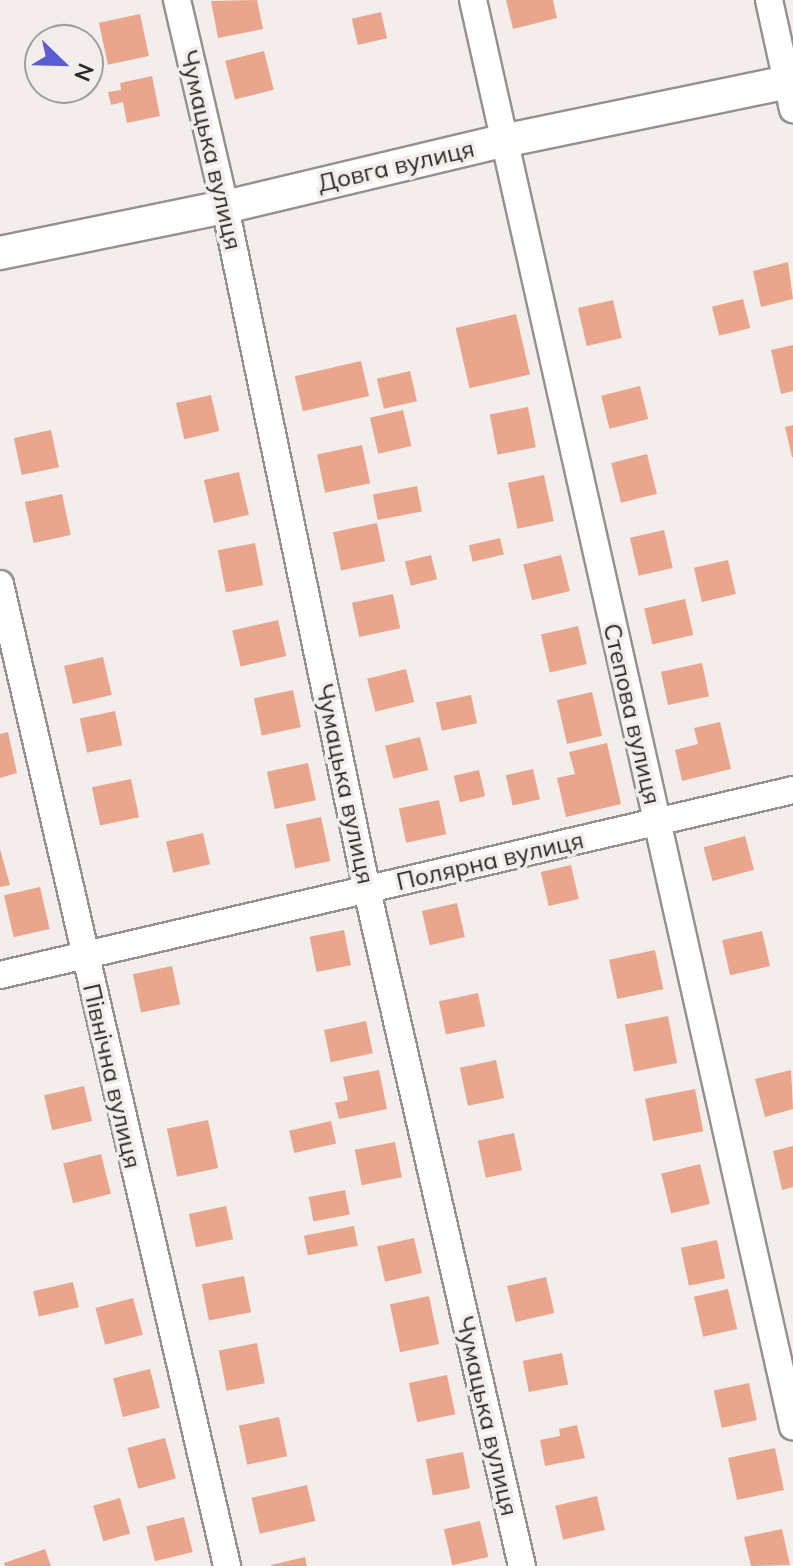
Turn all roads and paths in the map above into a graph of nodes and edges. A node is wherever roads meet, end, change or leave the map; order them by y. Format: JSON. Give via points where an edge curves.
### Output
{"nodes":[{"id":1,"x":177,"y":0,"type":"edge"},
{"id":2,"x":473,"y":0,"type":"edge"},
{"id":3,"x":769,"y":0,"type":"edge"},
{"id":4,"x":791,"y":91,"type":"edge"},
{"id":5,"x":503,"y":141,"type":"junction"},
{"id":6,"x":225,"y":207,"type":"junction"},
{"id":7,"x":0,"y":253,"type":"edge"},
{"id":8,"x":0,"y":584,"type":"edge"},
{"id":9,"x":11,"y":685,"type":"edge"},
{"id":10,"x":793,"y":790,"type":"edge"},
{"id":11,"x":656,"y":822,"type":"junction"},
{"id":12,"x":367,"y":890,"type":"junction"},
{"id":13,"x":83,"y":956,"type":"junction"},
{"id":14,"x":0,"y":975,"type":"edge"},
{"id":15,"x":793,"y":1427,"type":"edge"},
{"id":16,"x":227,"y":1566,"type":"edge"},
{"id":17,"x":522,"y":1566,"type":"edge"}],
"edges":[{"from":1,"to":6,"type":"street","name":"Чумацька вулиця"},
{"from":2,"to":5,"type":"street","name":"Степова вулиця"},
{"from":3,"to":4,"type":"street"},
{"from":4,"to":5,"type":"street","name":"Довга вулиця"},
{"from":5,"to":6,"type":"street","name":"Довга вулиця"},
{"from":5,"to":11,"type":"street","name":"Степова вулиця"},
{"from":6,"to":7,"type":"street","name":"Довга вулиця"},
{"from":6,"to":12,"type":"street","name":"Чумацька вулиця"},
{"from":8,"to":9,"type":"street","name":"Північна вулиця"},
{"from":9,"to":13,"type":"street","name":"Північна вулиця"},
{"from":10,"to":11,"type":"street","name":"Полярна вулиця"},
{"from":11,"to":12,"type":"street","name":"Полярна вулиця"},
{"from":11,"to":15,"type":"street","name":"Степова вулиця"},
{"from":12,"to":13,"type":"street","name":"Полярна вулиця"},
{"from":12,"to":17,"type":"street","name":"Чумацька вулиця"},
{"from":13,"to":14,"type":"street","name":"Полярна вулиця"},
{"from":13,"to":16,"type":"street","name":"Північна вулиця"}]}
